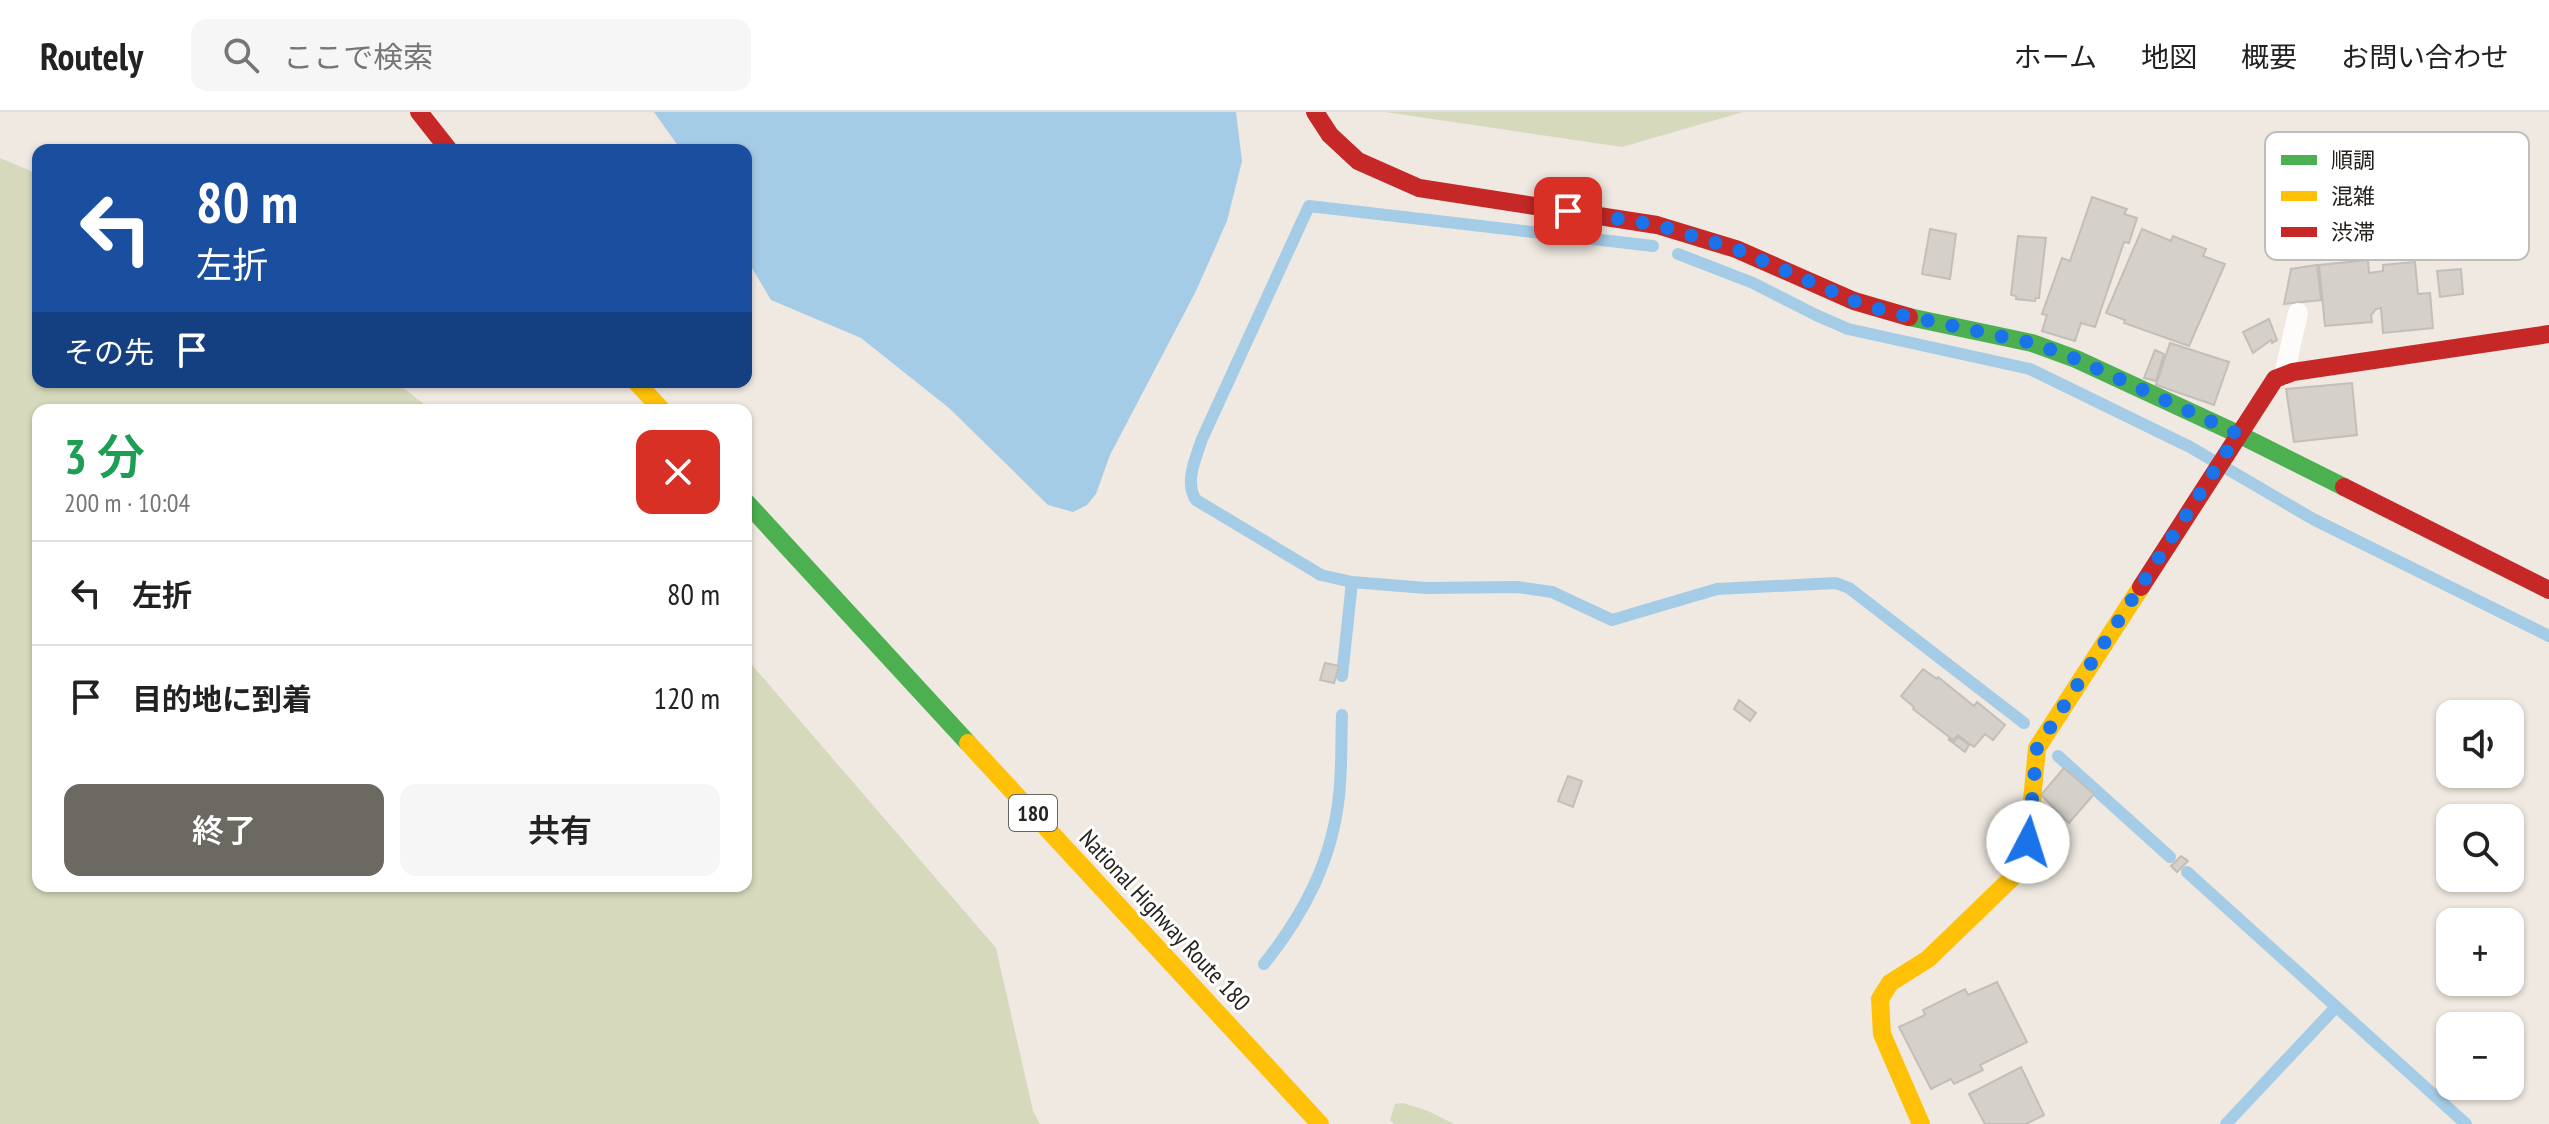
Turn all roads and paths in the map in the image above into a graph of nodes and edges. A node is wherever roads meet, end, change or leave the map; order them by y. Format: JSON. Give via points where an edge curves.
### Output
{"nodes":[{"id":1,"x":419,"y":112,"type":"edge"},
{"id":2,"x":1315,"y":112,"type":"edge"},
{"id":3,"x":444,"y":144,"type":"edge"},
{"id":4,"x":2298,"y":313,"type":"dead end"},
{"id":5,"x":2549,"y":334,"type":"edge"},
{"id":6,"x":2284,"y":375,"type":"junction"},
{"id":7,"x":642,"y":388,"type":"edge"},
{"id":8,"x":656,"y":404,"type":"edge"},
{"id":9,"x":2238,"y":434,"type":"junction"},
{"id":10,"x":752,"y":509,"type":"edge"},
{"id":11,"x":2549,"y":590,"type":"edge"},
{"id":12,"x":1320,"y":1124,"type":"edge"},
{"id":13,"x":1921,"y":1124,"type":"edge"}],
"edges":[{"from":1,"to":3,"type":"main road"},
{"from":2,"to":9,"type":"main road","via":[[1358,161],[1419,188],[1657,225],[1736,249],[1888,312],[2032,343]]},
{"from":4,"to":6,"type":"lane"},
{"from":5,"to":6,"type":"main road"},
{"from":6,"to":9,"type":"main road","via":[[2275,379]]},
{"from":7,"to":8,"type":"main road"},
{"from":9,"to":11,"type":"main road"},
{"from":9,"to":13,"type":"main road","via":[[2037,748],[2028,842],[2016,874],[1928,959],[1891,982],[1880,999],[1882,1034]]},
{"from":10,"to":12,"type":"main road","name":"National Highway Route 180","number":"180"}]}
